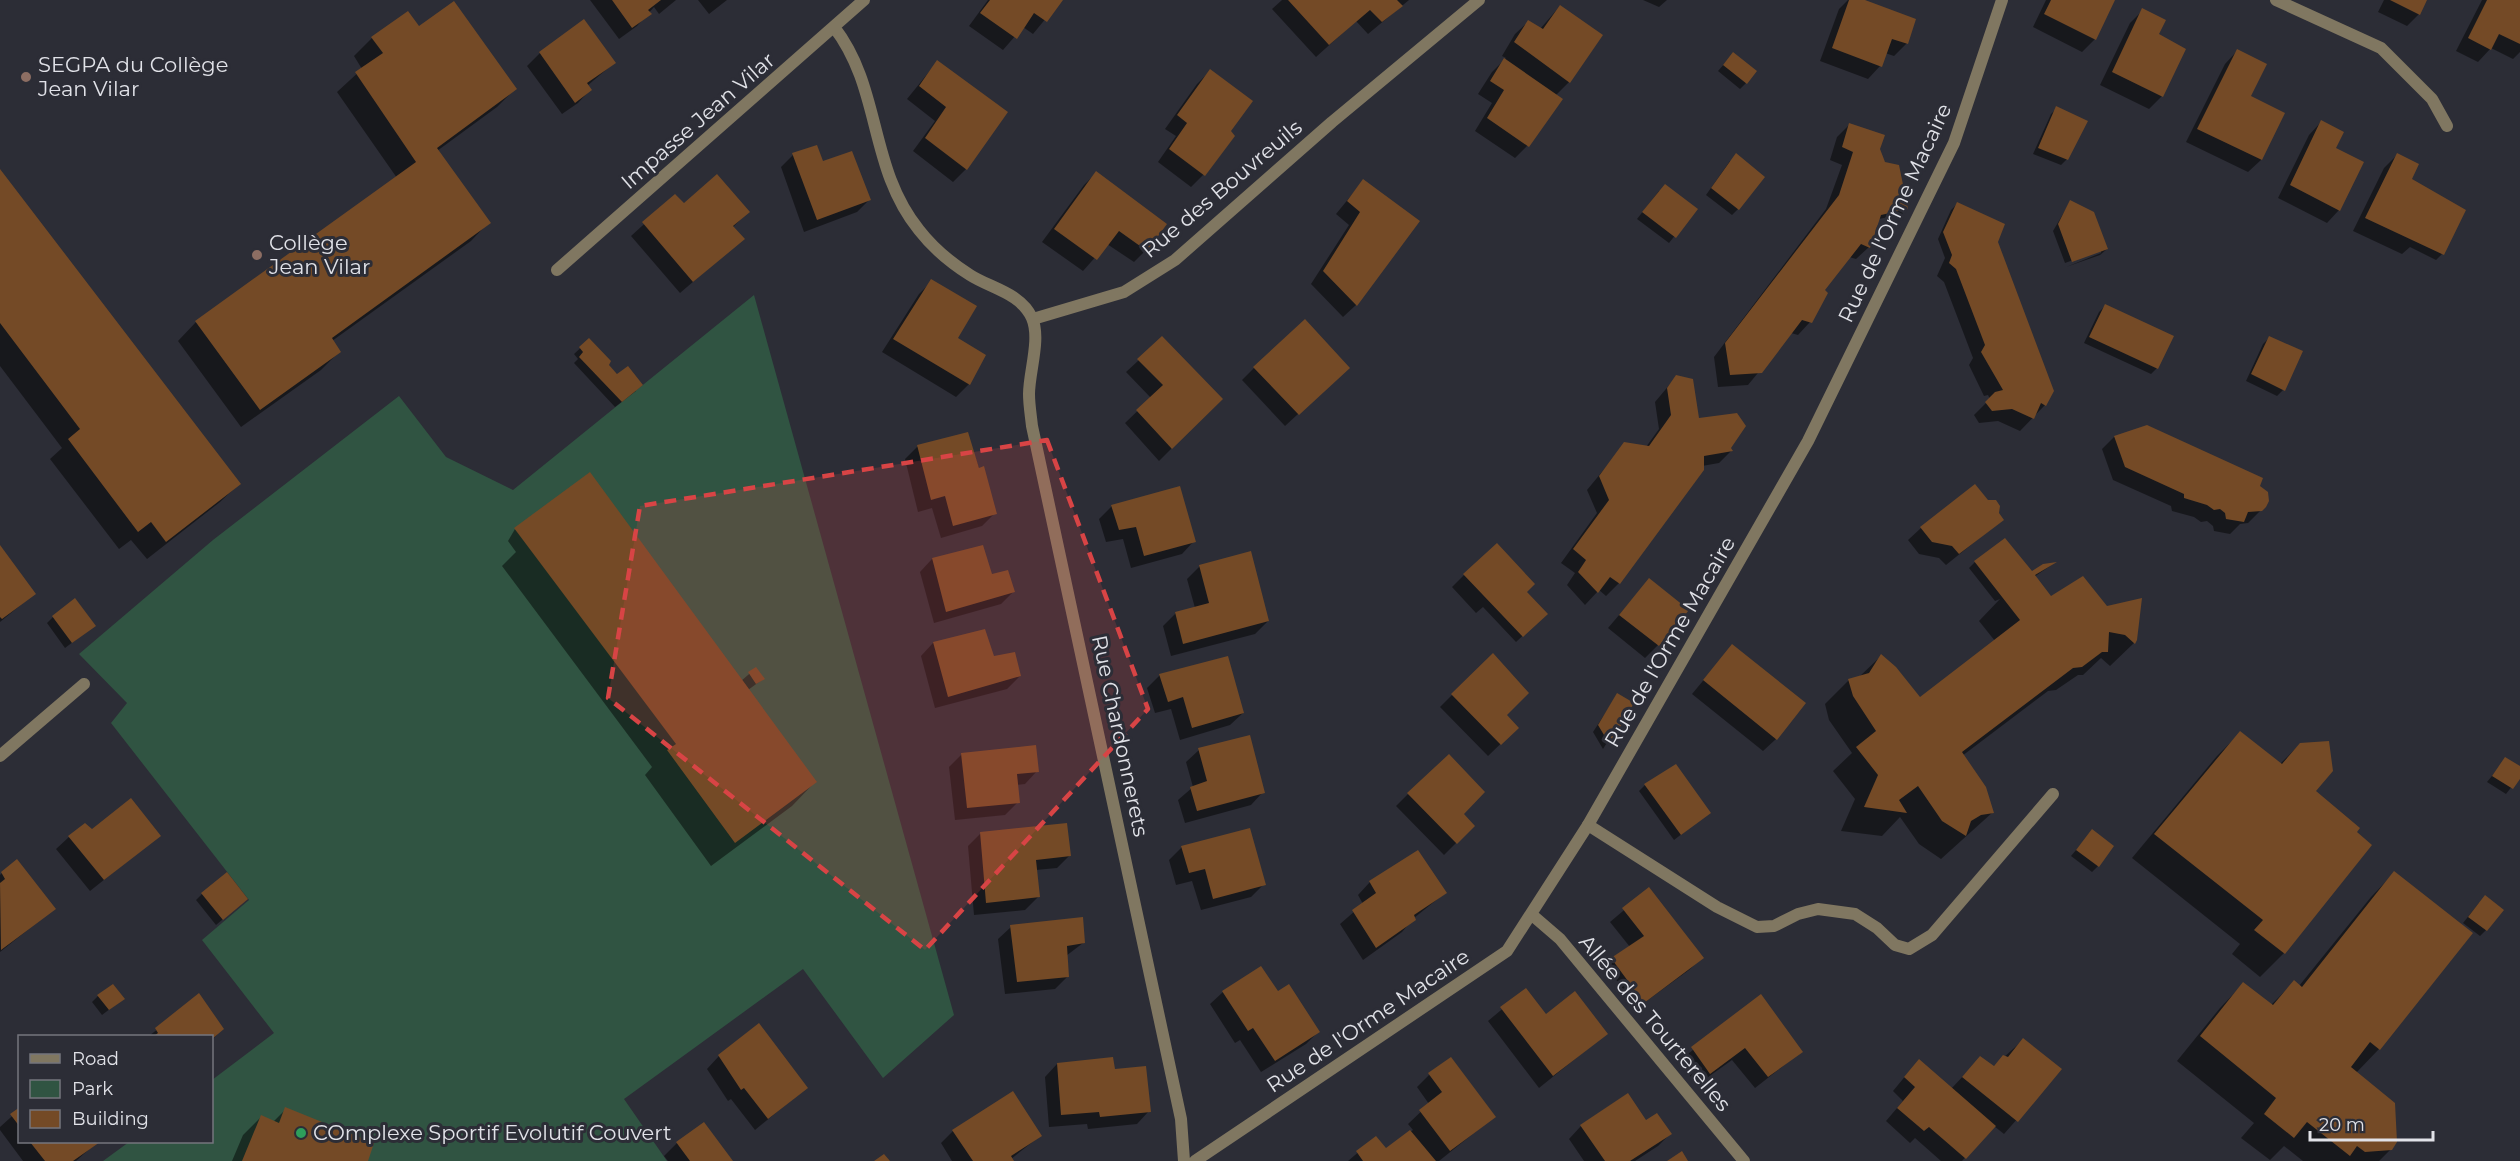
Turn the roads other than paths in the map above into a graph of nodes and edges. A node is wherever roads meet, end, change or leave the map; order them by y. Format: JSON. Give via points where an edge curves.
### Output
{"nodes":[{"id":1,"x":864,"y":0,"type":"edge"},
{"id":2,"x":1479,"y":0,"type":"edge"},
{"id":3,"x":2002,"y":0,"type":"edge"},
{"id":4,"x":2276,"y":0,"type":"edge"},
{"id":5,"x":834,"y":27,"type":"junction"},
{"id":6,"x":2447,"y":126,"type":"dead end"},
{"id":7,"x":557,"y":270,"type":"dead end"},
{"id":8,"x":1033,"y":319,"type":"junction"},
{"id":9,"x":84,"y":684,"type":"dead end"},
{"id":10,"x":0,"y":756,"type":"edge"},
{"id":11,"x":2053,"y":794,"type":"dead end"},
{"id":12,"x":1588,"y":825,"type":"junction"},
{"id":13,"x":1531,"y":914,"type":"junction"},
{"id":14,"x":1184,"y":1161,"type":"edge"},
{"id":15,"x":1195,"y":1161,"type":"edge"},
{"id":16,"x":1744,"y":1161,"type":"edge"}],
"edges":[{"from":1,"to":5,"type":"street","name":"Impasse Jean Vilar"},
{"from":2,"to":8,"type":"street","name":"Rue des Bouvreuils","via":[[1175,260],[1124,292]]},
{"from":3,"to":12,"type":"street","name":"Rue de l'Orme Macaire","via":[[1954,143],[1808,441]]},
{"from":4,"to":6,"type":"street","via":[[2381,48],[2432,99]]},
{"from":5,"to":7,"type":"street","name":"Impasse Jean Vilar"},
{"from":5,"to":8,"type":"street","via":[[846,43],[863,82],[885,169],[919,230],[953,263],[1013,298]]},
{"from":8,"to":14,"type":"street","name":"Rue Chardonnerets","via":[[1029,397],[1032,426],[1179,1108]]},
{"from":9,"to":10,"type":"street"},
{"from":11,"to":12,"type":"street","via":[[1932,935],[1909,949],[1894,945],[1855,914],[1818,909],[1774,926],[1757,927],[1718,908]]},
{"from":12,"to":13,"type":"street","name":"Rue de l'Orme Macaire"},
{"from":13,"to":15,"type":"street","name":"Rue de l'Orme Macaire","via":[[1507,951]]},
{"from":13,"to":16,"type":"street","name":"Allée des Tourterelles","via":[[1560,939]]}]}
